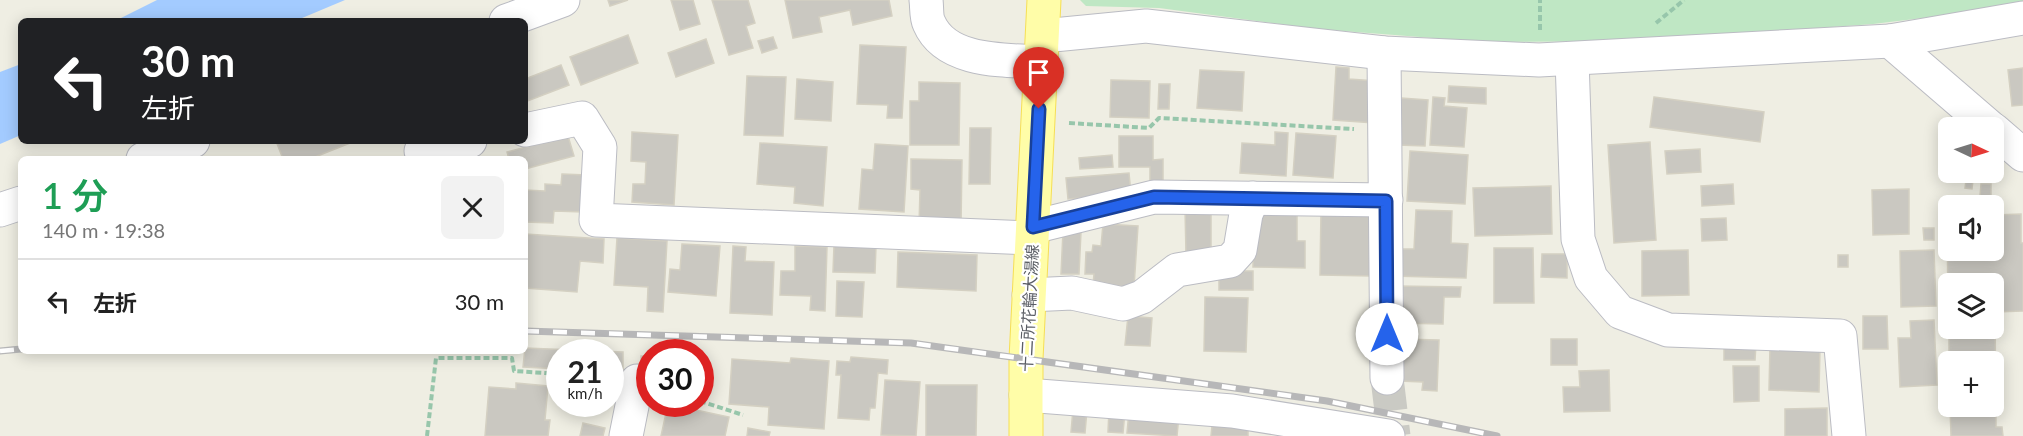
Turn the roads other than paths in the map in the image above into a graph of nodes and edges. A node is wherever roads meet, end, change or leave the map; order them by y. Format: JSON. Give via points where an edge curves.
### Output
{"nodes":[{"id":1,"x":563,"y":0,"type":"edge"},
{"id":2,"x":926,"y":0,"type":"edge"},
{"id":3,"x":1044,"y":0,"type":"edge"},
{"id":4,"x":514,"y":18,"type":"edge"},
{"id":5,"x":2023,"y":18,"type":"edge"},
{"id":6,"x":1890,"y":40,"type":"junction"},
{"id":7,"x":1043,"y":49,"type":"junction"},
{"id":8,"x":1384,"y":53,"type":"junction"},
{"id":9,"x":1572,"y":59,"type":"junction"},
{"id":10,"x":1978,"y":117,"type":"edge"},
{"id":11,"x":528,"y":129,"type":"edge"},
{"id":12,"x":2004,"y":139,"type":"edge"},
{"id":13,"x":185,"y":144,"type":"edge"},
{"id":14,"x":455,"y":144,"type":"edge"},
{"id":15,"x":421,"y":151,"type":"dead end"},
{"id":16,"x":2023,"y":155,"type":"edge"},
{"id":17,"x":151,"y":156,"type":"edge"},
{"id":18,"x":1253,"y":198,"type":"junction"},
{"id":19,"x":1386,"y":201,"type":"junction"},
{"id":20,"x":18,"y":203,"type":"edge"},
{"id":21,"x":0,"y":210,"type":"edge"},
{"id":22,"x":1033,"y":232,"type":"junction"},
{"id":23,"x":1029,"y":295,"type":"junction"},
{"id":24,"x":1387,"y":378,"type":"tunnel mouth"},
{"id":25,"x":636,"y":386,"type":"edge"},
{"id":26,"x":1026,"y":395,"type":"junction"},
{"id":27,"x":626,"y":436,"type":"edge"},
{"id":28,"x":1026,"y":436,"type":"edge"},
{"id":29,"x":1388,"y":436,"type":"edge"},
{"id":30,"x":1849,"y":436,"type":"edge"}],
"edges":[{"from":1,"to":4,"type":"street"},
{"from":2,"to":7,"type":"street","via":[[928,22],[944,45],[983,58]]},
{"from":3,"to":7,"type":"main road","name":"十二所花輪大湯線"},
{"from":5,"to":6,"type":"street"},
{"from":6,"to":9,"type":"street"},
{"from":6,"to":10,"type":"street"},
{"from":7,"to":8,"type":"street","via":[[1146,26]]},
{"from":7,"to":22,"type":"main road","name":"十二所花輪大湯線"},
{"from":8,"to":9,"type":"street"},
{"from":8,"to":19,"type":"street"},
{"from":9,"to":30,"type":"street","via":[[1578,239],[1591,278],[1620,312],[1668,330],[1840,336]]},
{"from":11,"to":22,"type":"street","via":[[582,118],[600,147],[596,220]]},
{"from":12,"to":16,"type":"street"},
{"from":13,"to":17,"type":"street"},
{"from":14,"to":15,"type":"street"},
{"from":18,"to":19,"type":"street"},
{"from":18,"to":22,"type":"street","via":[[1154,197]]},
{"from":18,"to":23,"type":"street","via":[[1240,250],[1230,261],[1177,270],[1142,297],[1123,304],[1072,293]]},
{"from":19,"to":24,"type":"street"},
{"from":20,"to":21,"type":"street"},
{"from":22,"to":23,"type":"main road","name":"十二所花輪大湯線"},
{"from":23,"to":26,"type":"main road","name":"十二所花輪大湯線"},
{"from":25,"to":27,"type":"street"},
{"from":26,"to":28,"type":"main road","name":"十二所花輪大湯線"},
{"from":26,"to":29,"type":"street","via":[[1232,411]]}]}
